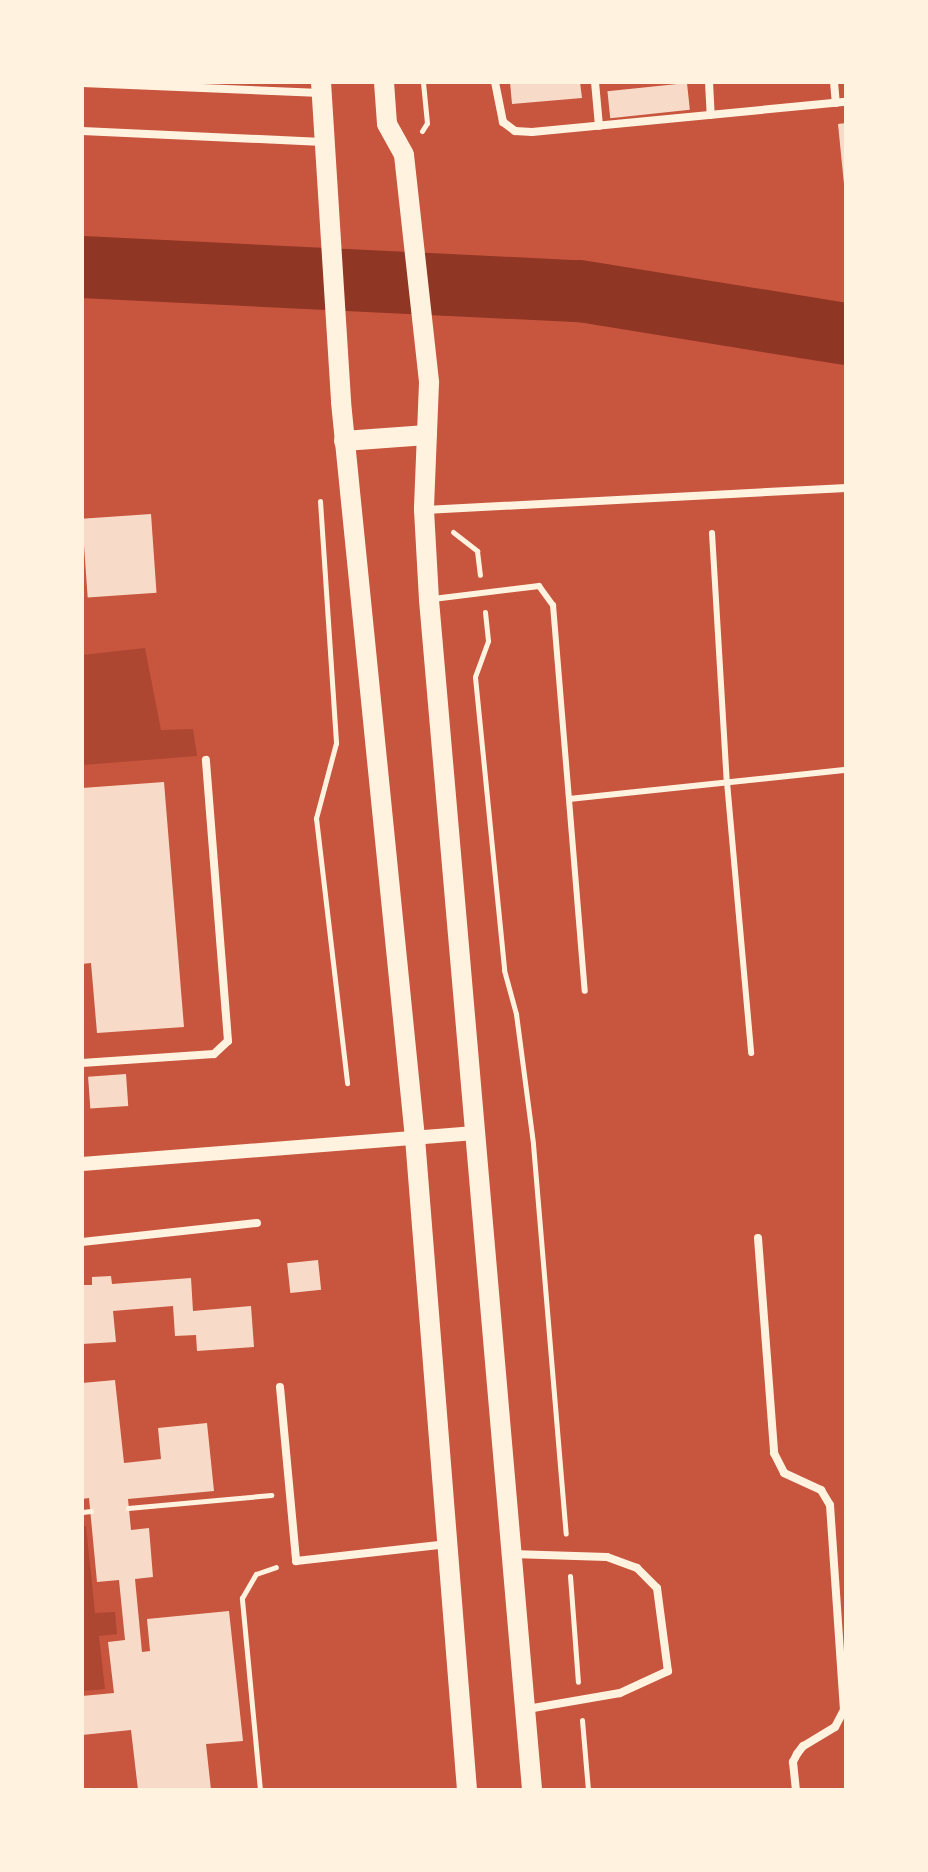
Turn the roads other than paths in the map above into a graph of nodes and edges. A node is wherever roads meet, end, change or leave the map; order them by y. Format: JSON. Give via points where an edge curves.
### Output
{"nodes":[{"id":1,"x":384,"y":82,"type":"edge"},
{"id":2,"x":495,"y":82,"type":"edge"},
{"id":3,"x":595,"y":82,"type":"edge"},
{"id":4,"x":709,"y":82,"type":"edge"},
{"id":5,"x":834,"y":82,"type":"edge"},
{"id":6,"x":82,"y":83,"type":"edge"},
{"id":7,"x":239,"y":85,"type":"edge"},
{"id":8,"x":321,"y":87,"type":"edge"},
{"id":9,"x":841,"y":102,"type":"edge"},
{"id":10,"x":711,"y":115,"type":"junction"},
{"id":11,"x":599,"y":126,"type":"junction"},
{"id":12,"x":82,"y":131,"type":"edge"},
{"id":13,"x":324,"y":142,"type":"junction"},
{"id":14,"x":427,"y":435,"type":"junction"},
{"id":15,"x":344,"y":441,"type":"junction"},
{"id":16,"x":846,"y":488,"type":"edge"},
{"id":17,"x":424,"y":510,"type":"junction"},
{"id":18,"x":712,"y":533,"type":"dead end"},
{"id":19,"x":429,"y":600,"type":"junction"},
{"id":20,"x":206,"y":760,"type":"dead end"},
{"id":21,"x":846,"y":770,"type":"edge"},
{"id":22,"x":727,"y":782,"type":"junction"},
{"id":23,"x":569,"y":799,"type":"junction"},
{"id":24,"x":585,"y":991,"type":"dead end"},
{"id":25,"x":751,"y":1053,"type":"dead end"},
{"id":26,"x":82,"y":1063,"type":"edge"},
{"id":27,"x":475,"y":1133,"type":"junction"},
{"id":28,"x":415,"y":1138,"type":"junction"},
{"id":29,"x":82,"y":1164,"type":"edge"},
{"id":30,"x":257,"y":1223,"type":"dead end"},
{"id":31,"x":758,"y":1238,"type":"dead end"},
{"id":32,"x":82,"y":1242,"type":"edge"},
{"id":33,"x":280,"y":1387,"type":"dead end"},
{"id":34,"x":450,"y":1544,"type":"junction"},
{"id":35,"x":511,"y":1554,"type":"junction"},
{"id":36,"x":842,"y":1634,"type":"edge"},
{"id":37,"x":525,"y":1709,"type":"junction"},
{"id":38,"x":467,"y":1790,"type":"edge"},
{"id":39,"x":532,"y":1790,"type":"edge"},
{"id":40,"x":796,"y":1790,"type":"edge"}],
"edges":[{"from":1,"to":14,"type":"main road","via":[[387,124],[404,155],[429,383]]},
{"from":2,"to":11,"type":"street","via":[[498,111],[515,131]]},
{"from":3,"to":11,"type":"street"},
{"from":4,"to":10,"type":"street"},
{"from":5,"to":9,"type":"street"},
{"from":6,"to":7,"type":"street"},
{"from":7,"to":8,"type":"street"},
{"from":8,"to":13,"type":"main road"},
{"from":9,"to":10,"type":"street"},
{"from":10,"to":11,"type":"street"},
{"from":12,"to":13,"type":"street"},
{"from":13,"to":15,"type":"main road"},
{"from":14,"to":15,"type":"main road"},
{"from":14,"to":17,"type":"main road"},
{"from":15,"to":28,"type":"main road"},
{"from":16,"to":17,"type":"street"},
{"from":17,"to":19,"type":"main road"},
{"from":18,"to":22,"type":"lane"},
{"from":19,"to":23,"type":"lane","via":[[539,586],[553,605]]},
{"from":19,"to":27,"type":"main road"},
{"from":20,"to":26,"type":"street","via":[[228,1041],[214,1054]]},
{"from":21,"to":22,"type":"lane"},
{"from":22,"to":23,"type":"lane"},
{"from":22,"to":25,"type":"lane"},
{"from":23,"to":24,"type":"lane"},
{"from":27,"to":28,"type":"street"},
{"from":27,"to":35,"type":"main road"},
{"from":28,"to":29,"type":"street"},
{"from":28,"to":34,"type":"main road"},
{"from":30,"to":32,"type":"street"},
{"from":31,"to":36,"type":"street","via":[[774,1453],[784,1473],[828,1498]]},
{"from":33,"to":34,"type":"street","via":[[296,1561]]},
{"from":34,"to":38,"type":"main road"},
{"from":35,"to":37,"type":"main road"},
{"from":35,"to":37,"type":"street","via":[[607,1557],[637,1568],[657,1588],[668,1671],[620,1693]]},
{"from":36,"to":40,"type":"street","via":[[841,1719],[797,1754]]},
{"from":37,"to":39,"type":"main road"}]}
